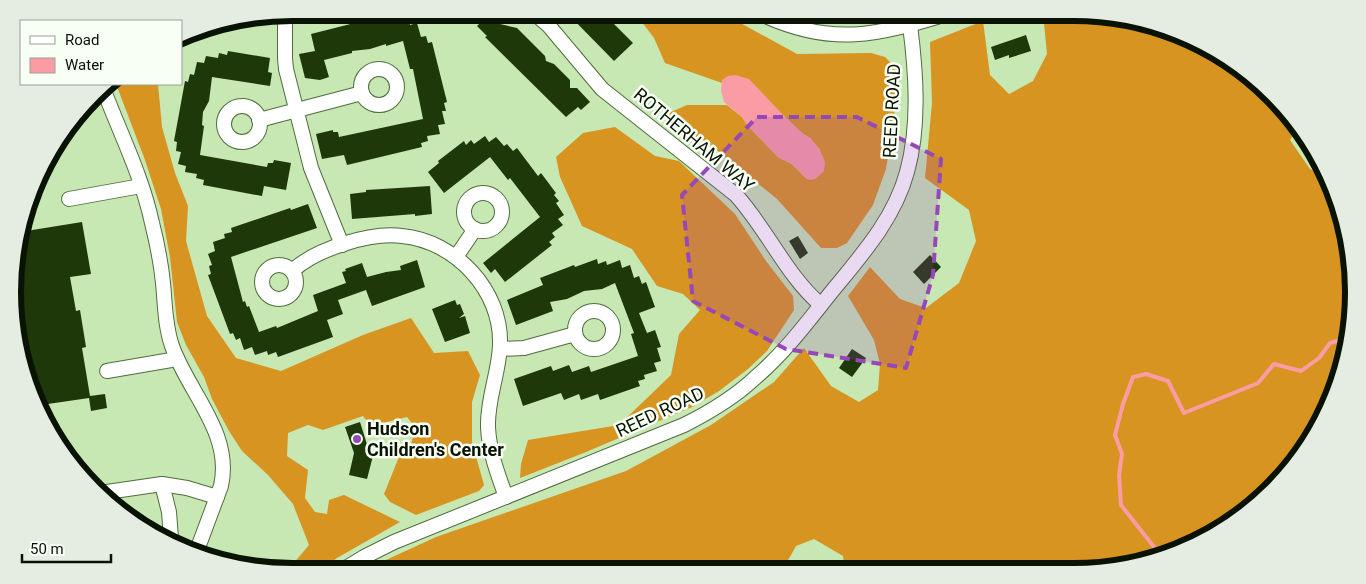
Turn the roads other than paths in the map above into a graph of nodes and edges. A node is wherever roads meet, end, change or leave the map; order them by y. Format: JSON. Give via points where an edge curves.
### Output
{"nodes":[{"id":1,"x":285,"y":21,"type":"edge"},
{"id":2,"x":544,"y":21,"type":"edge"},
{"id":3,"x":780,"y":21,"type":"edge"},
{"id":4,"x":922,"y":21,"type":"edge"},
{"id":5,"x":910,"y":25,"type":"junction"},
{"id":6,"x":362,"y":93,"type":"dead end"},
{"id":7,"x":105,"y":97,"type":"edge"},
{"id":8,"x":296,"y":111,"type":"junction"},
{"id":9,"x":259,"y":120,"type":"dead end"},
{"id":10,"x":141,"y":186,"type":"junction"},
{"id":11,"x":69,"y":199,"type":"dead end"},
{"id":12,"x":475,"y":229,"type":"dead end"},
{"id":13,"x":342,"y":245,"type":"junction"},
{"id":14,"x":456,"y":257,"type":"junction"},
{"id":15,"x":292,"y":271,"type":"dead end"},
{"id":16,"x":821,"y":305,"type":"junction"},
{"id":17,"x":576,"y":334,"type":"dead end"},
{"id":18,"x":500,"y":349,"type":"junction"},
{"id":19,"x":177,"y":359,"type":"junction"},
{"id":20,"x":107,"y":371,"type":"dead end"},
{"id":21,"x":162,"y":484,"type":"junction"},
{"id":22,"x":109,"y":492,"type":"edge"},
{"id":23,"x":217,"y":497,"type":"junction"},
{"id":24,"x":506,"y":497,"type":"junction"},
{"id":25,"x":170,"y":534,"type":"edge"},
{"id":26,"x":199,"y":546,"type":"edge"},
{"id":27,"x":353,"y":563,"type":"edge"}],
"edges":[{"from":1,"to":8,"type":"street","via":[[285,58]]},
{"from":2,"to":16,"type":"street","name":"ROTHERHAM WAY","via":[[607,93],[736,195],[806,291]]},
{"from":3,"to":5,"type":"street","via":[[795,28],[826,34],[859,35]]},
{"from":4,"to":5,"type":"street"},
{"from":5,"to":16,"type":"street","name":"REED ROAD","via":[[915,72],[914,121],[911,155],[902,188],[881,228]]},
{"from":6,"to":8,"type":"street"},
{"from":7,"to":10,"type":"street"},
{"from":8,"to":9,"type":"street"},
{"from":8,"to":13,"type":"street","via":[[310,168]]},
{"from":10,"to":11,"type":"street"},
{"from":10,"to":19,"type":"street","via":[[157,244],[168,330]]},
{"from":12,"to":14,"type":"street"},
{"from":13,"to":14,"type":"street","via":[[368,237],[398,235],[429,242]]},
{"from":13,"to":15,"type":"street","via":[[309,258]]},
{"from":14,"to":18,"type":"street","via":[[477,279],[489,298],[498,325]]},
{"from":16,"to":24,"type":"street","name":"REED ROAD","via":[[760,374],[712,409],[667,432]]},
{"from":17,"to":18,"type":"street","via":[[524,348]]},
{"from":18,"to":24,"type":"street","via":[[488,428],[496,469]]},
{"from":19,"to":20,"type":"street"},
{"from":19,"to":23,"type":"street","via":[[222,450],[223,474]]},
{"from":21,"to":22,"type":"street"},
{"from":21,"to":23,"type":"street"},
{"from":21,"to":25,"type":"street","via":[[169,512]]},
{"from":23,"to":26,"type":"street"},
{"from":24,"to":27,"type":"street","name":"REED ROAD","via":[[394,542]]}]}
